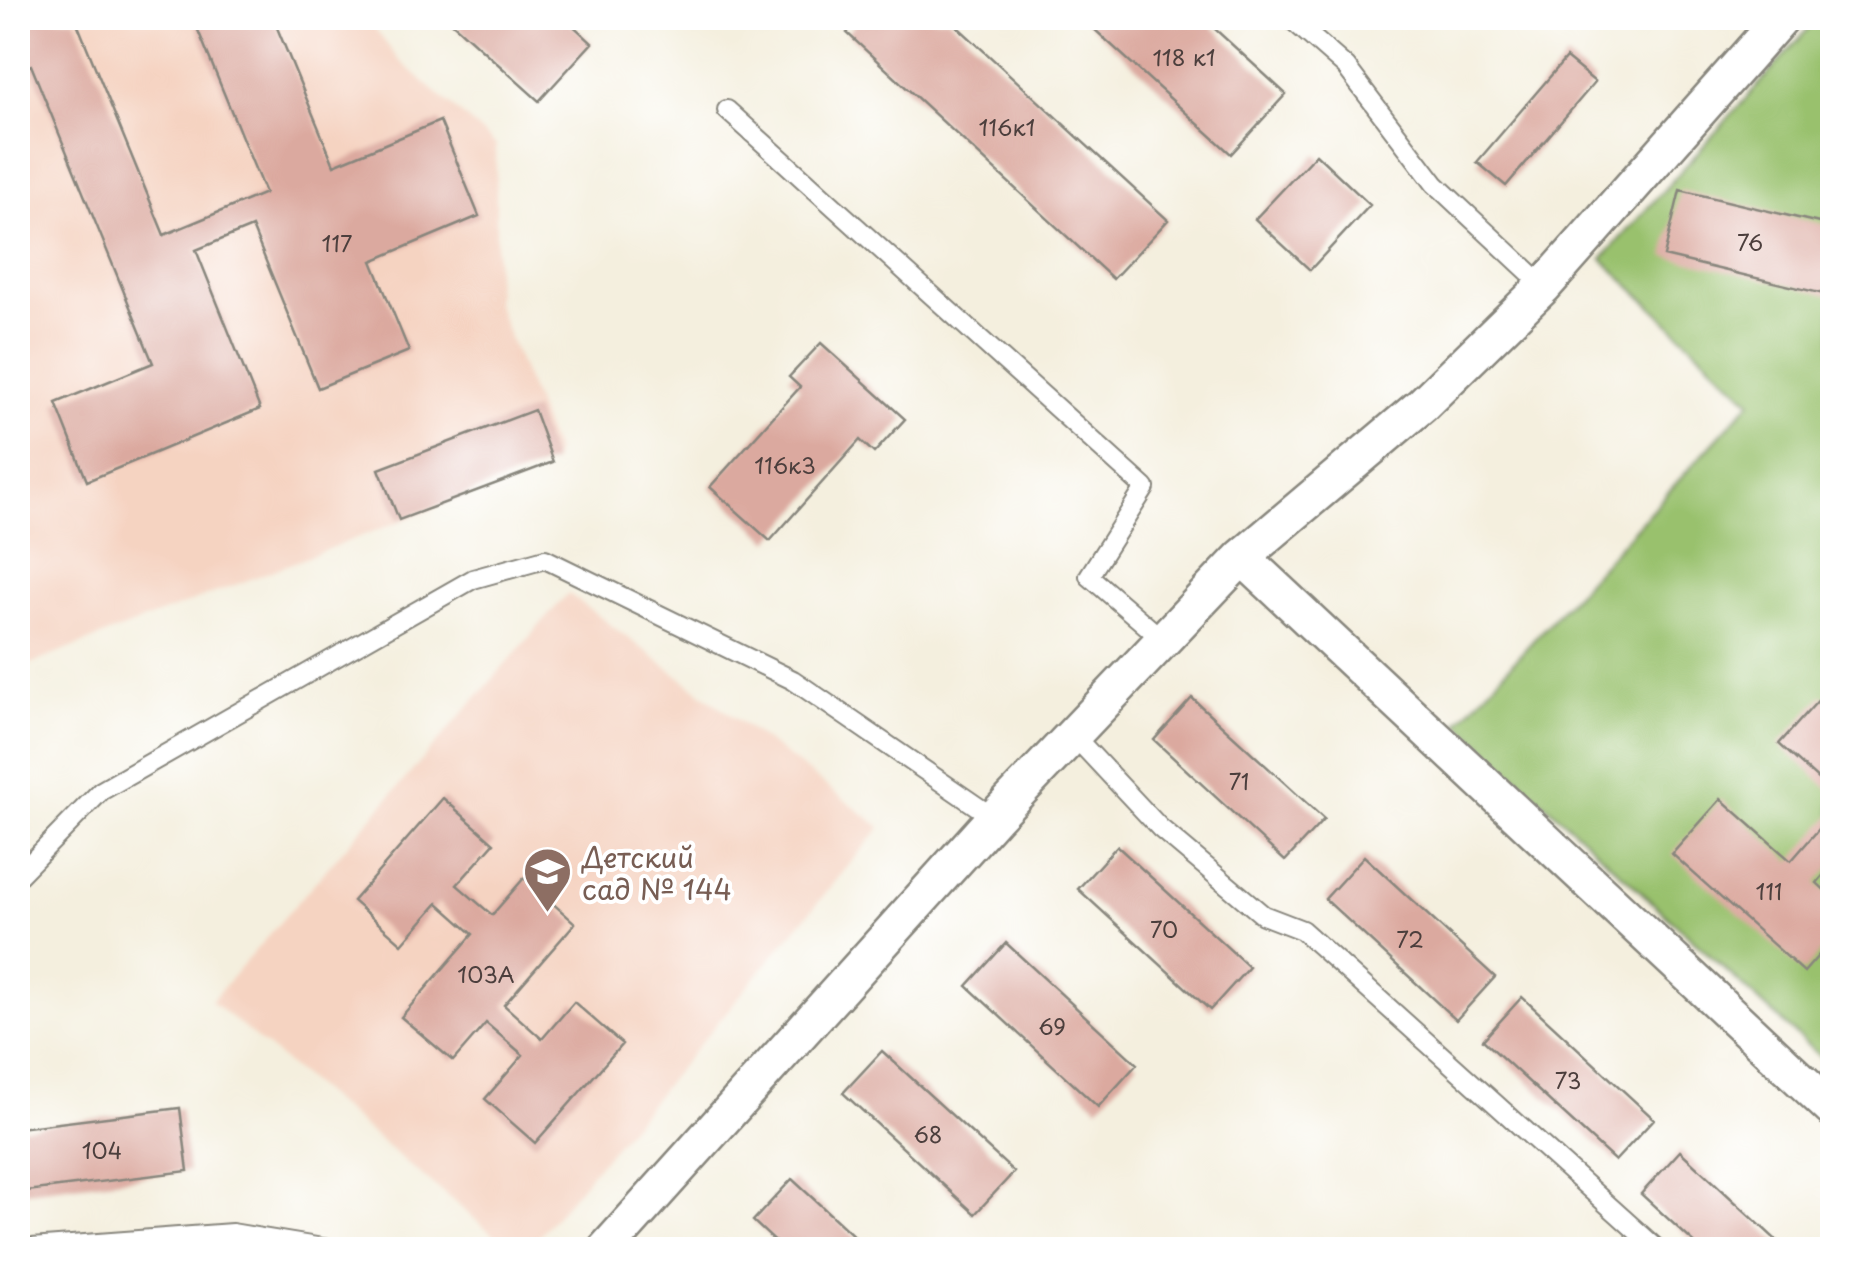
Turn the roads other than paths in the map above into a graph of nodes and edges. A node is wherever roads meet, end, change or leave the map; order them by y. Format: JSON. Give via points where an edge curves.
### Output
{"nodes":[{"id":1,"x":1290,"y":18,"type":"edge"},
{"id":2,"x":1781,"y":18,"type":"edge"},
{"id":3,"x":727,"y":110,"type":"dead end"},
{"id":4,"x":1544,"y":286,"type":"junction"},
{"id":5,"x":1242,"y":557,"type":"junction"},
{"id":6,"x":1163,"y":640,"type":"junction"},
{"id":7,"x":1072,"y":735,"type":"junction"},
{"id":8,"x":994,"y":818,"type":"junction"},
{"id":9,"x":18,"y":876,"type":"edge"},
{"id":10,"x":1832,"y":1109,"type":"edge"},
{"id":11,"x":18,"y":1249,"type":"edge"},
{"id":12,"x":334,"y":1250,"type":"edge"},
{"id":13,"x":605,"y":1250,"type":"edge"},
{"id":14,"x":1658,"y":1250,"type":"edge"}],
"edges":[{"from":1,"to":4,"type":"lane","via":[[1346,67],[1435,184]]},
{"from":2,"to":4,"type":"street"},
{"from":3,"to":6,"type":"lane","via":[[1145,488],[1089,576]]},
{"from":4,"to":5,"type":"street","via":[[1422,405]]},
{"from":5,"to":6,"type":"street"},
{"from":5,"to":10,"type":"street"},
{"from":6,"to":7,"type":"street"},
{"from":7,"to":8,"type":"street"},
{"from":7,"to":14,"type":"lane","via":[[1160,828],[1263,915],[1302,930]]},
{"from":8,"to":9,"type":"lane","via":[[792,680],[546,559],[473,580],[101,791]]},
{"from":8,"to":13,"type":"street"},
{"from":11,"to":12,"type":"lane","via":[[232,1233]]}]}
